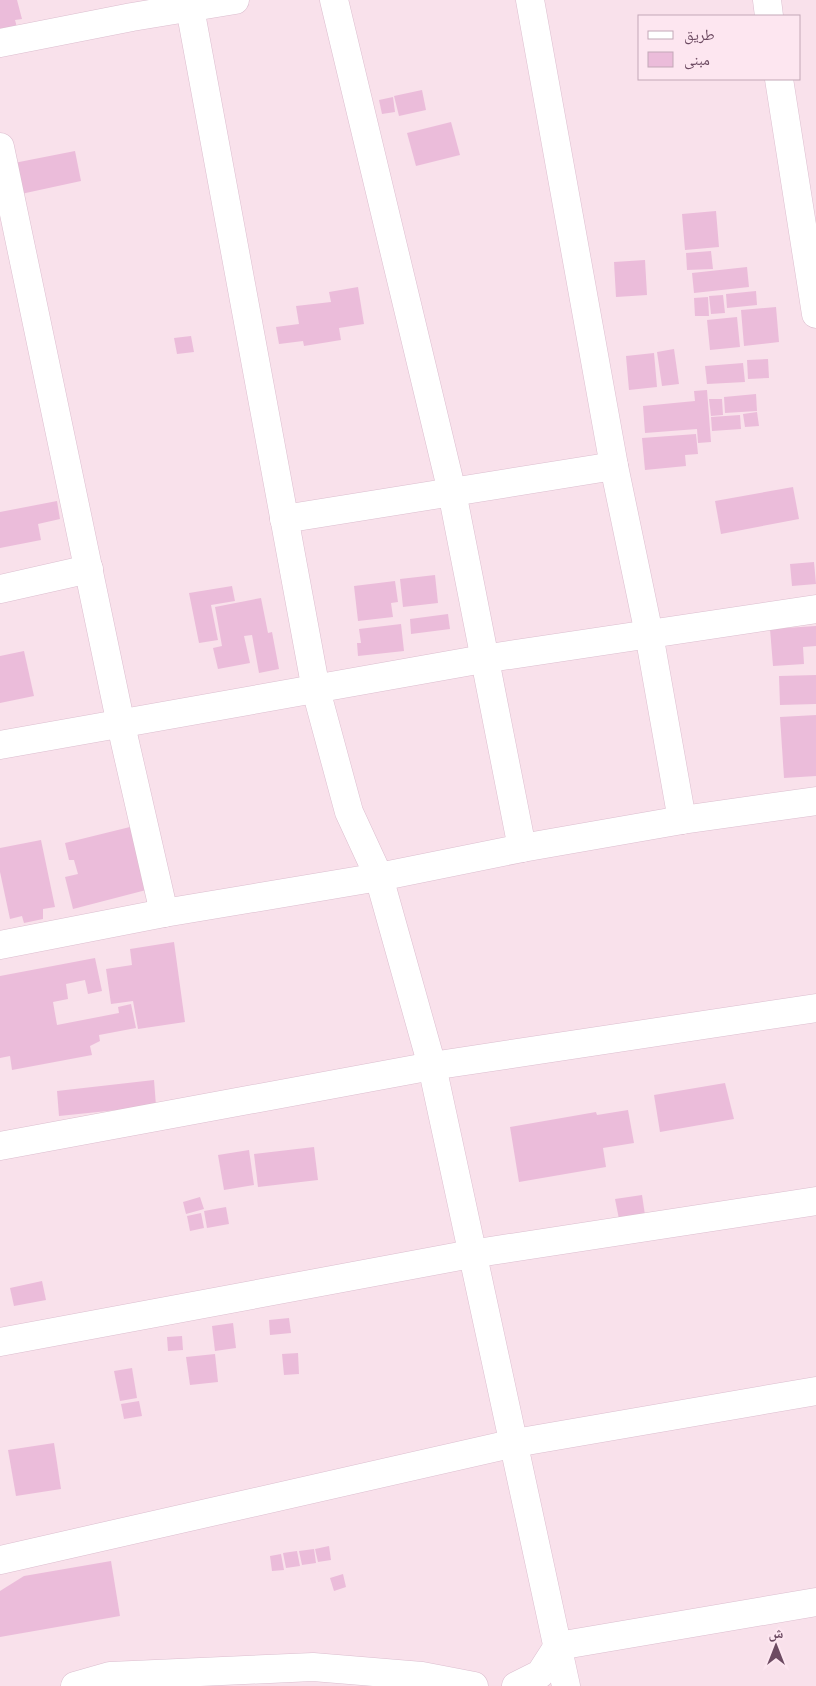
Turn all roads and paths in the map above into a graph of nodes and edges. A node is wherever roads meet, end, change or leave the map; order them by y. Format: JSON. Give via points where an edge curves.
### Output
{"nodes":[{"id":1,"x":235,"y":0,"type":"edge"},
{"id":2,"x":334,"y":0,"type":"edge"},
{"id":3,"x":530,"y":0,"type":"edge"},
{"id":4,"x":767,"y":0,"type":"edge"},
{"id":5,"x":190,"y":8,"type":"junction"},
{"id":6,"x":769,"y":15,"type":"edge"},
{"id":7,"x":0,"y":43,"type":"edge"},
{"id":8,"x":779,"y":80,"type":"edge"},
{"id":9,"x":0,"y":147,"type":"edge"},
{"id":10,"x":816,"y":314,"type":"edge"},
{"id":11,"x":614,"y":466,"type":"junction"},
{"id":12,"x":452,"y":492,"type":"junction"},
{"id":13,"x":284,"y":519,"type":"junction"},
{"id":14,"x":89,"y":569,"type":"junction"},
{"id":15,"x":0,"y":589,"type":"edge"},
{"id":16,"x":816,"y":609,"type":"edge"},
{"id":17,"x":649,"y":634,"type":"junction"},
{"id":18,"x":484,"y":659,"type":"junction"},
{"id":19,"x":316,"y":690,"type":"junction"},
{"id":20,"x":121,"y":725,"type":"junction"},
{"id":21,"x":0,"y":746,"type":"edge"},
{"id":22,"x":816,"y":801,"type":"edge"},
{"id":23,"x":682,"y":820,"type":"junction"},
{"id":24,"x":522,"y":848,"type":"junction"},
{"id":25,"x":379,"y":877,"type":"junction"},
{"id":26,"x":164,"y":913,"type":"junction"},
{"id":27,"x":0,"y":945,"type":"edge"},
{"id":28,"x":816,"y":1008,"type":"edge"},
{"id":29,"x":432,"y":1066,"type":"junction"},
{"id":30,"x":0,"y":1146,"type":"edge"},
{"id":31,"x":816,"y":1201,"type":"edge"},
{"id":32,"x":471,"y":1254,"type":"junction"},
{"id":33,"x":0,"y":1342,"type":"edge"},
{"id":34,"x":816,"y":1391,"type":"edge"},
{"id":35,"x":515,"y":1443,"type":"junction"},
{"id":36,"x":0,"y":1560,"type":"edge"},
{"id":37,"x":816,"y":1602,"type":"edge"},
{"id":38,"x":558,"y":1646,"type":"junction"},
{"id":39,"x":75,"y":1686,"type":"edge"},
{"id":40,"x":474,"y":1686,"type":"edge"},
{"id":41,"x":516,"y":1686,"type":"edge"},
{"id":42,"x":566,"y":1686,"type":"edge"}],
"edges":[{"from":1,"to":5,"type":"street"},
{"from":2,"to":12,"type":"street"},
{"from":3,"to":11,"type":"street"},
{"from":4,"to":6,"type":"street"},
{"from":5,"to":7,"type":"street"},
{"from":5,"to":13,"type":"street"},
{"from":8,"to":10,"type":"street"},
{"from":9,"to":14,"type":"street"},
{"from":11,"to":12,"type":"street"},
{"from":11,"to":17,"type":"street"},
{"from":12,"to":13,"type":"street"},
{"from":12,"to":18,"type":"street"},
{"from":13,"to":19,"type":"street"},
{"from":14,"to":15,"type":"street"},
{"from":14,"to":20,"type":"street"},
{"from":16,"to":17,"type":"street"},
{"from":17,"to":18,"type":"street"},
{"from":17,"to":23,"type":"street"},
{"from":18,"to":19,"type":"street"},
{"from":18,"to":24,"type":"street"},
{"from":19,"to":20,"type":"street"},
{"from":19,"to":25,"type":"street","via":[[349,812]]},
{"from":20,"to":21,"type":"street"},
{"from":20,"to":26,"type":"street"},
{"from":22,"to":23,"type":"street"},
{"from":23,"to":24,"type":"street"},
{"from":24,"to":25,"type":"street"},
{"from":25,"to":26,"type":"street"},
{"from":25,"to":29,"type":"street"},
{"from":26,"to":27,"type":"street"},
{"from":28,"to":29,"type":"street"},
{"from":29,"to":30,"type":"street"},
{"from":29,"to":32,"type":"street"},
{"from":31,"to":32,"type":"street"},
{"from":32,"to":33,"type":"street"},
{"from":32,"to":35,"type":"street"},
{"from":34,"to":35,"type":"street"},
{"from":35,"to":36,"type":"street"},
{"from":35,"to":38,"type":"street"},
{"from":37,"to":38,"type":"street"},
{"from":38,"to":41,"type":"street","via":[[540,1674]]},
{"from":38,"to":42,"type":"street"},
{"from":39,"to":40,"type":"street","via":[[110,1676],[313,1667],[422,1676]]}]}
